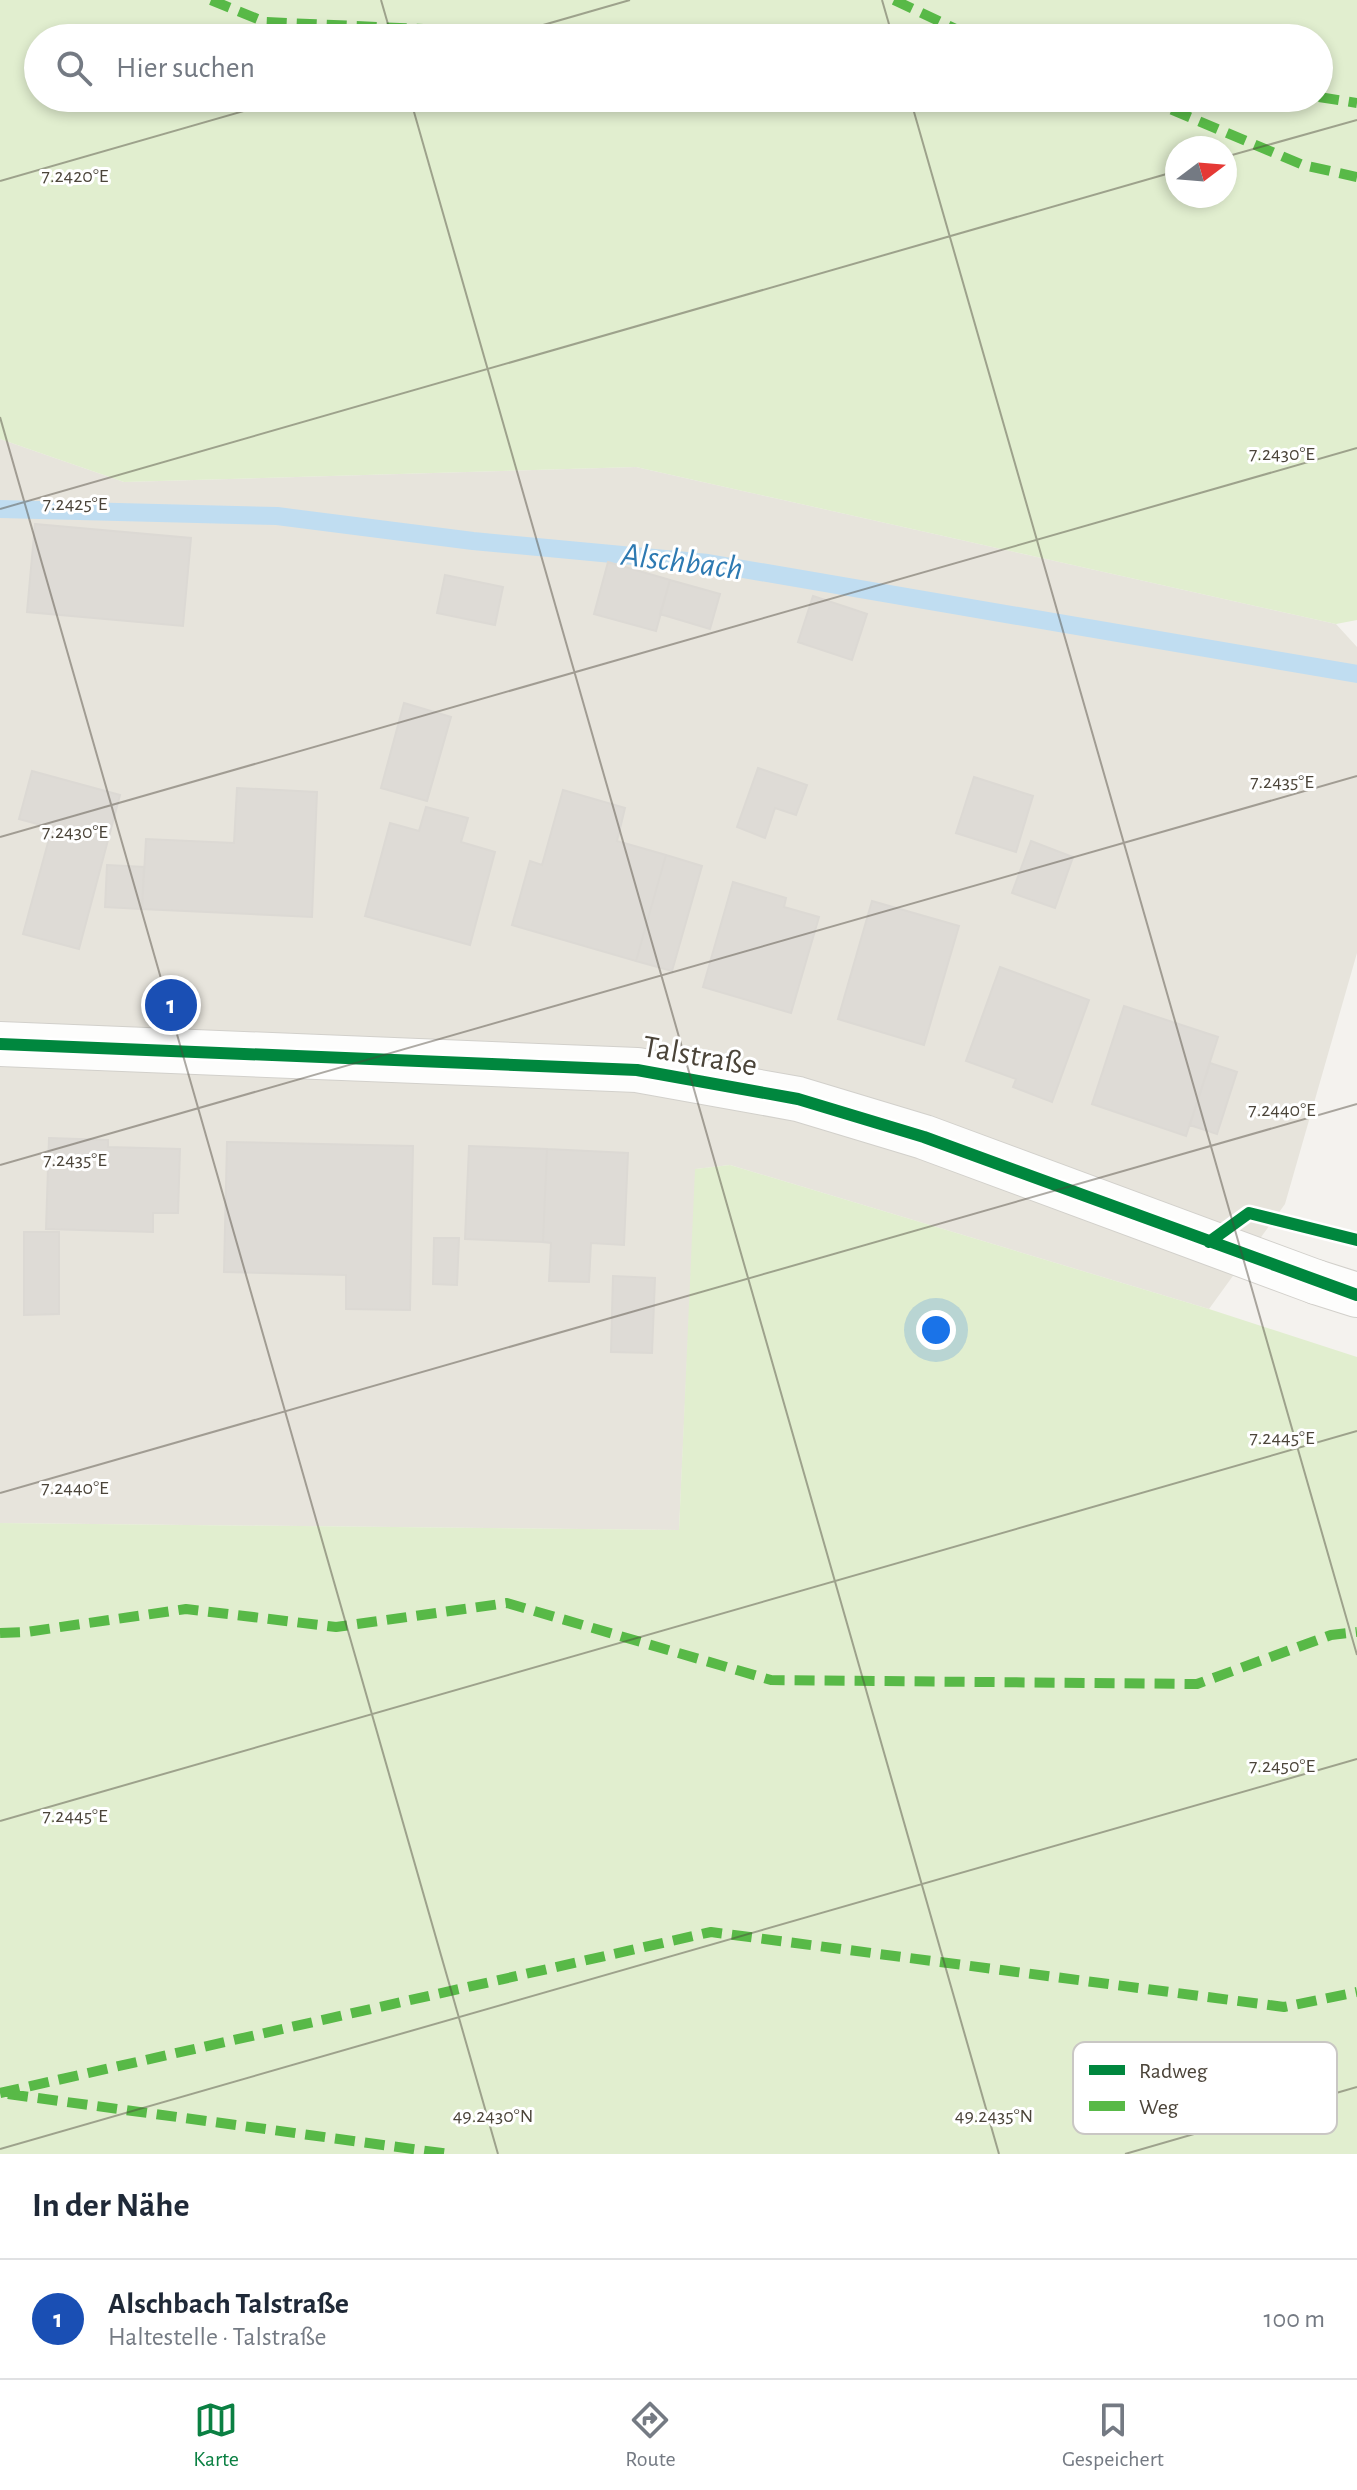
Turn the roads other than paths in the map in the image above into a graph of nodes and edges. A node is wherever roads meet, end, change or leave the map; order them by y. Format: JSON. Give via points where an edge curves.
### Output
{"nodes":[{"id":1,"x":0,"y":1044,"type":"edge"},
{"id":2,"x":1357,"y":1295,"type":"edge"}],
"edges":[{"from":1,"to":2,"type":"street","name":"Talstraße","via":[[637,1070],[798,1099],[924,1137]]}]}
